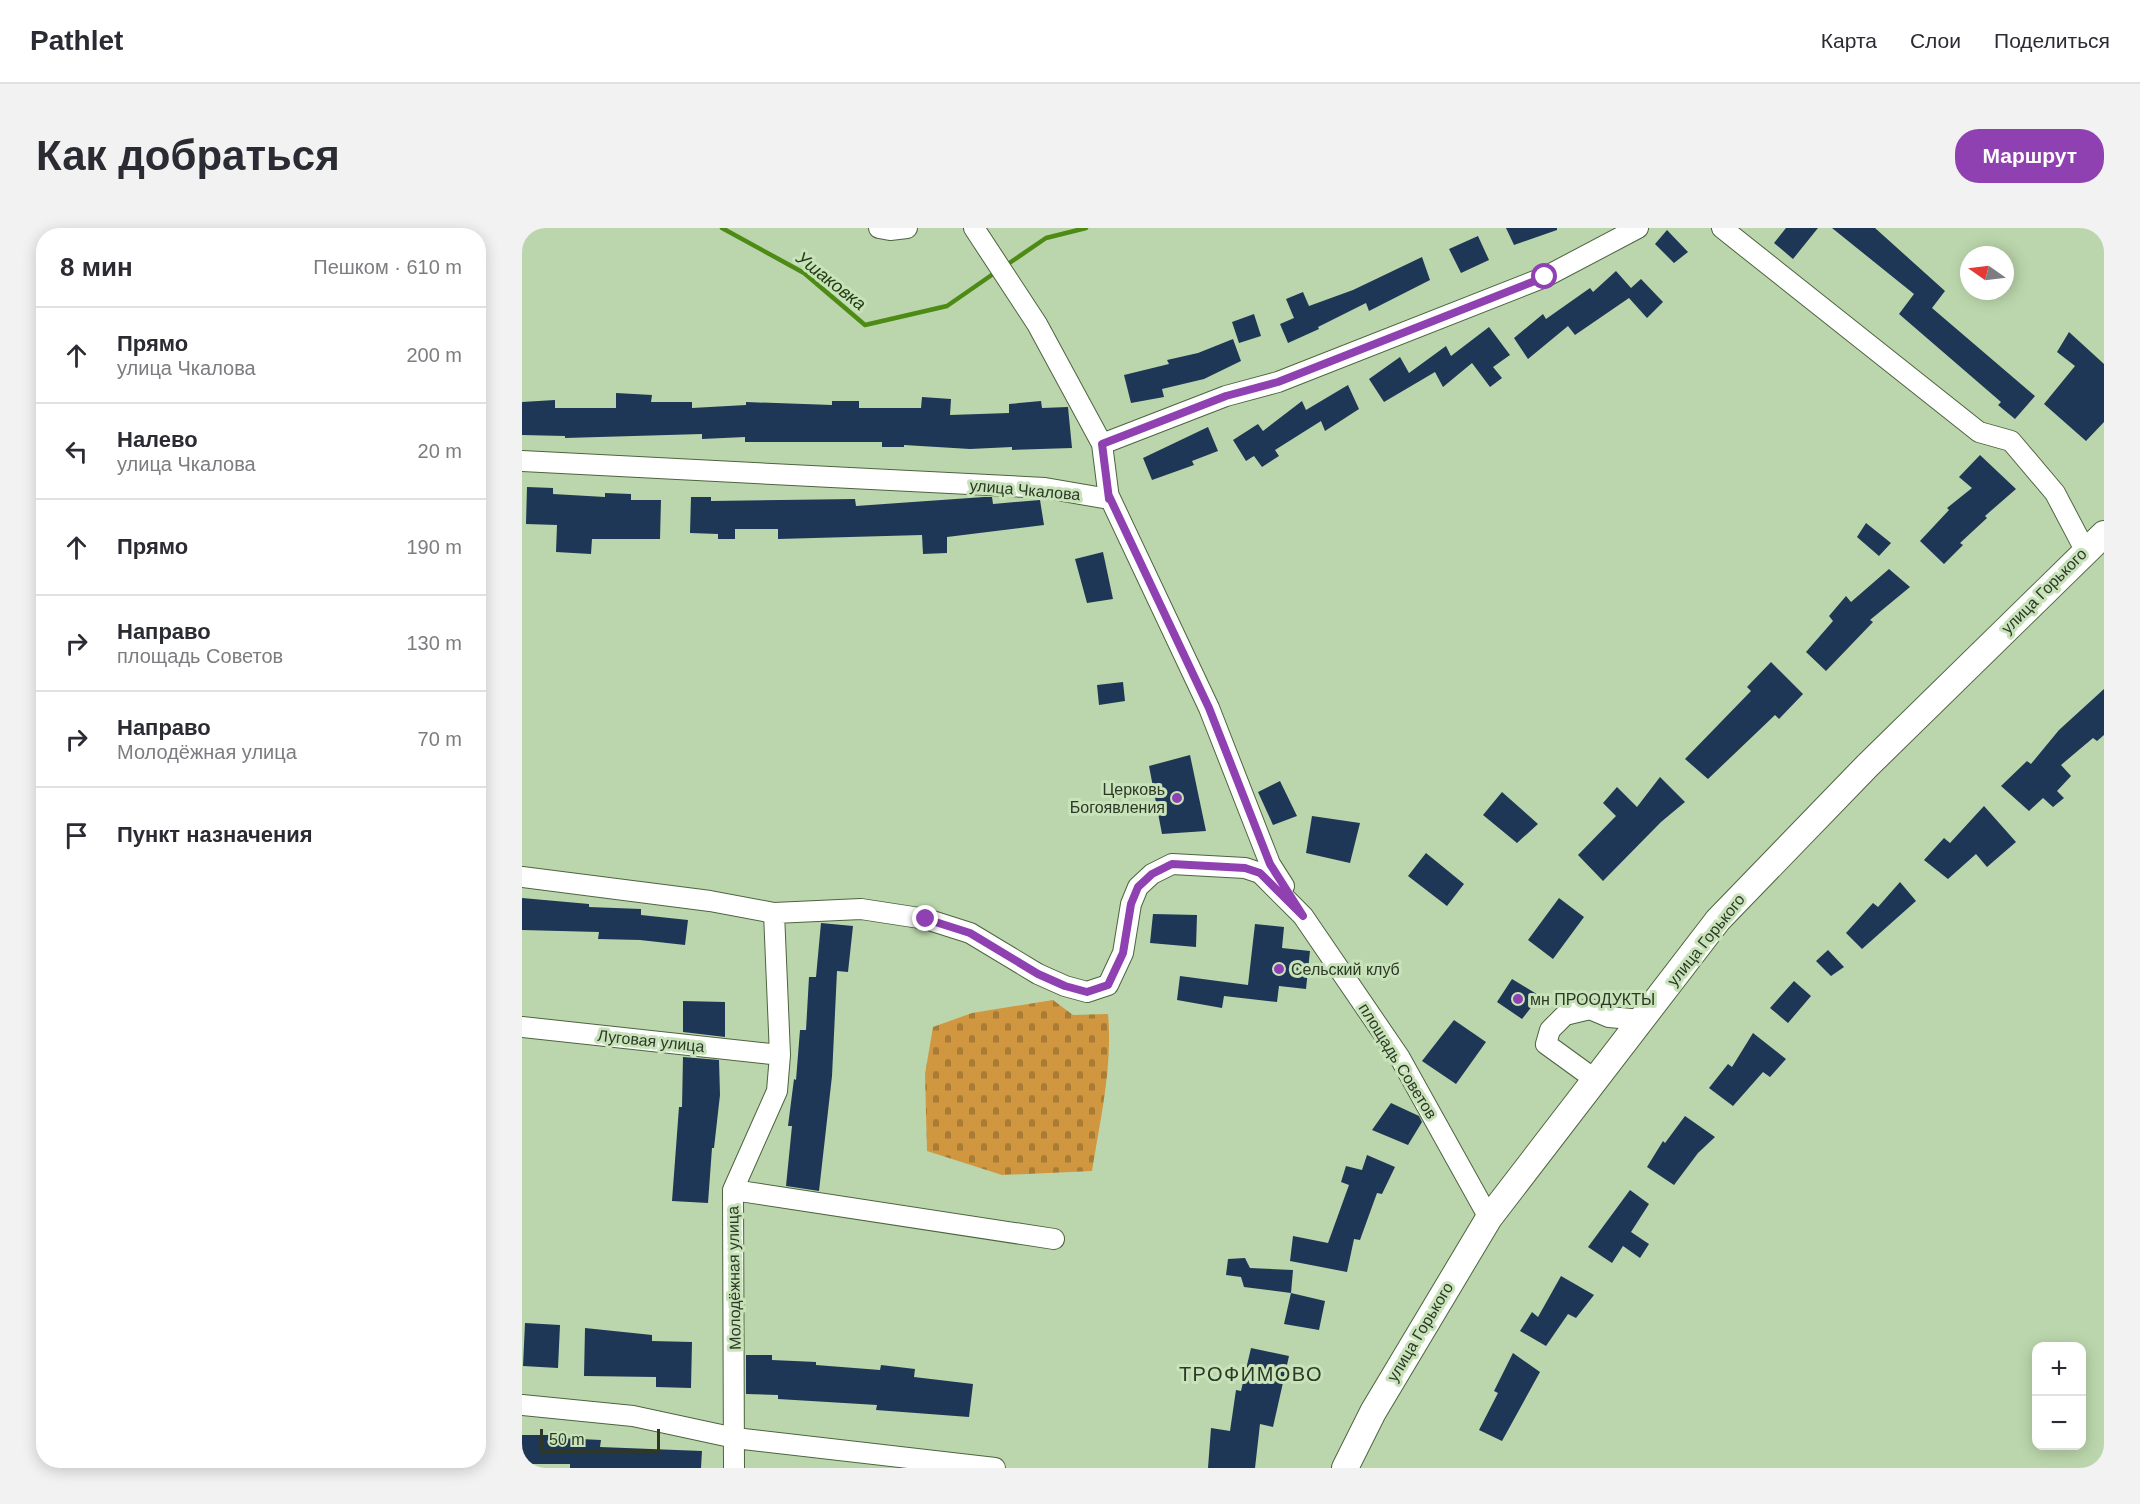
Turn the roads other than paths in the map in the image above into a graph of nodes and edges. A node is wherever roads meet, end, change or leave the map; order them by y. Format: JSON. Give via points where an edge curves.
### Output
{"nodes":[{"id":1,"x":974,"y":228,"type":"edge"},
{"id":2,"x":1638,"y":228,"type":"edge"},
{"id":3,"x":1722,"y":228,"type":"edge"},
{"id":4,"x":1102,"y":444,"type":"junction"},
{"id":5,"x":522,"y":461,"type":"edge"},
{"id":6,"x":1109,"y":499,"type":"junction"},
{"id":7,"x":2104,"y":534,"type":"edge"},
{"id":8,"x":2085,"y":550,"type":"junction"},
{"id":9,"x":522,"y":877,"type":"edge"},
{"id":10,"x":774,"y":913,"type":"junction"},
{"id":11,"x":1303,"y":916,"type":"junction"},
{"id":12,"x":1642,"y":1020,"type":"junction"},
{"id":13,"x":522,"y":1027,"type":"edge"},
{"id":14,"x":780,"y":1055,"type":"junction"},
{"id":15,"x":1593,"y":1083,"type":"junction"},
{"id":16,"x":733,"y":1190,"type":"junction"},
{"id":17,"x":1490,"y":1218,"type":"junction"},
{"id":18,"x":1054,"y":1239,"type":"dead end"},
{"id":19,"x":522,"y":1405,"type":"edge"},
{"id":20,"x":735,"y":1438,"type":"junction"},
{"id":21,"x":734,"y":1468,"type":"edge"},
{"id":22,"x":995,"y":1468,"type":"edge"},
{"id":23,"x":1345,"y":1468,"type":"edge"}],
"edges":[{"from":1,"to":4,"type":"street","via":[[1037,324]]},
{"from":2,"to":4,"type":"street","via":[[1533,281],[1278,382],[1226,396]]},
{"from":3,"to":8,"type":"street","via":[[1979,432],[2011,441],[2055,493]]},
{"from":4,"to":6,"type":"street"},
{"from":5,"to":6,"type":"street","name":"улица Чкалова","via":[[1045,488]]},
{"from":6,"to":11,"type":"street","via":[[1209,708],[1270,864]]},
{"from":7,"to":8,"type":"main road","name":"улица Горького"},
{"from":8,"to":12,"type":"main road","name":"улица Горького","via":[[1718,920]]},
{"from":9,"to":10,"type":"street"},
{"from":10,"to":11,"type":"street","name":"площадь Советов","via":[[861,909],[926,919],[970,933],[1038,974],[1087,992],[1108,985],[1123,953],[1131,904],[1138,887],[1172,864],[1245,868],[1260,873]]},
{"from":10,"to":14,"type":"street","name":"Молодёжная улица"},
{"from":11,"to":17,"type":"street","name":"площадь Советов","via":[[1400,1058]]},
{"from":12,"to":15,"type":"main road","name":"улица Горького"},
{"from":12,"to":15,"type":"street","via":[[1609,1017],[1590,1009],[1565,1015],[1550,1030],[1546,1044],[1586,1073]]},
{"from":13,"to":14,"type":"street","name":"Луговая улица"},
{"from":14,"to":16,"type":"street","name":"Молодёжная улица","via":[[777,1091]]},
{"from":15,"to":17,"type":"main road","name":"улица Горького"},
{"from":16,"to":18,"type":"street"},
{"from":16,"to":20,"type":"street","name":"Молодёжная улица"},
{"from":17,"to":23,"type":"main road","name":"улица Горького","via":[[1373,1412]]},
{"from":19,"to":20,"type":"street","via":[[633,1416]]},
{"from":20,"to":21,"type":"street","name":"Молодёжная улица"},
{"from":20,"to":22,"type":"street"}]}
